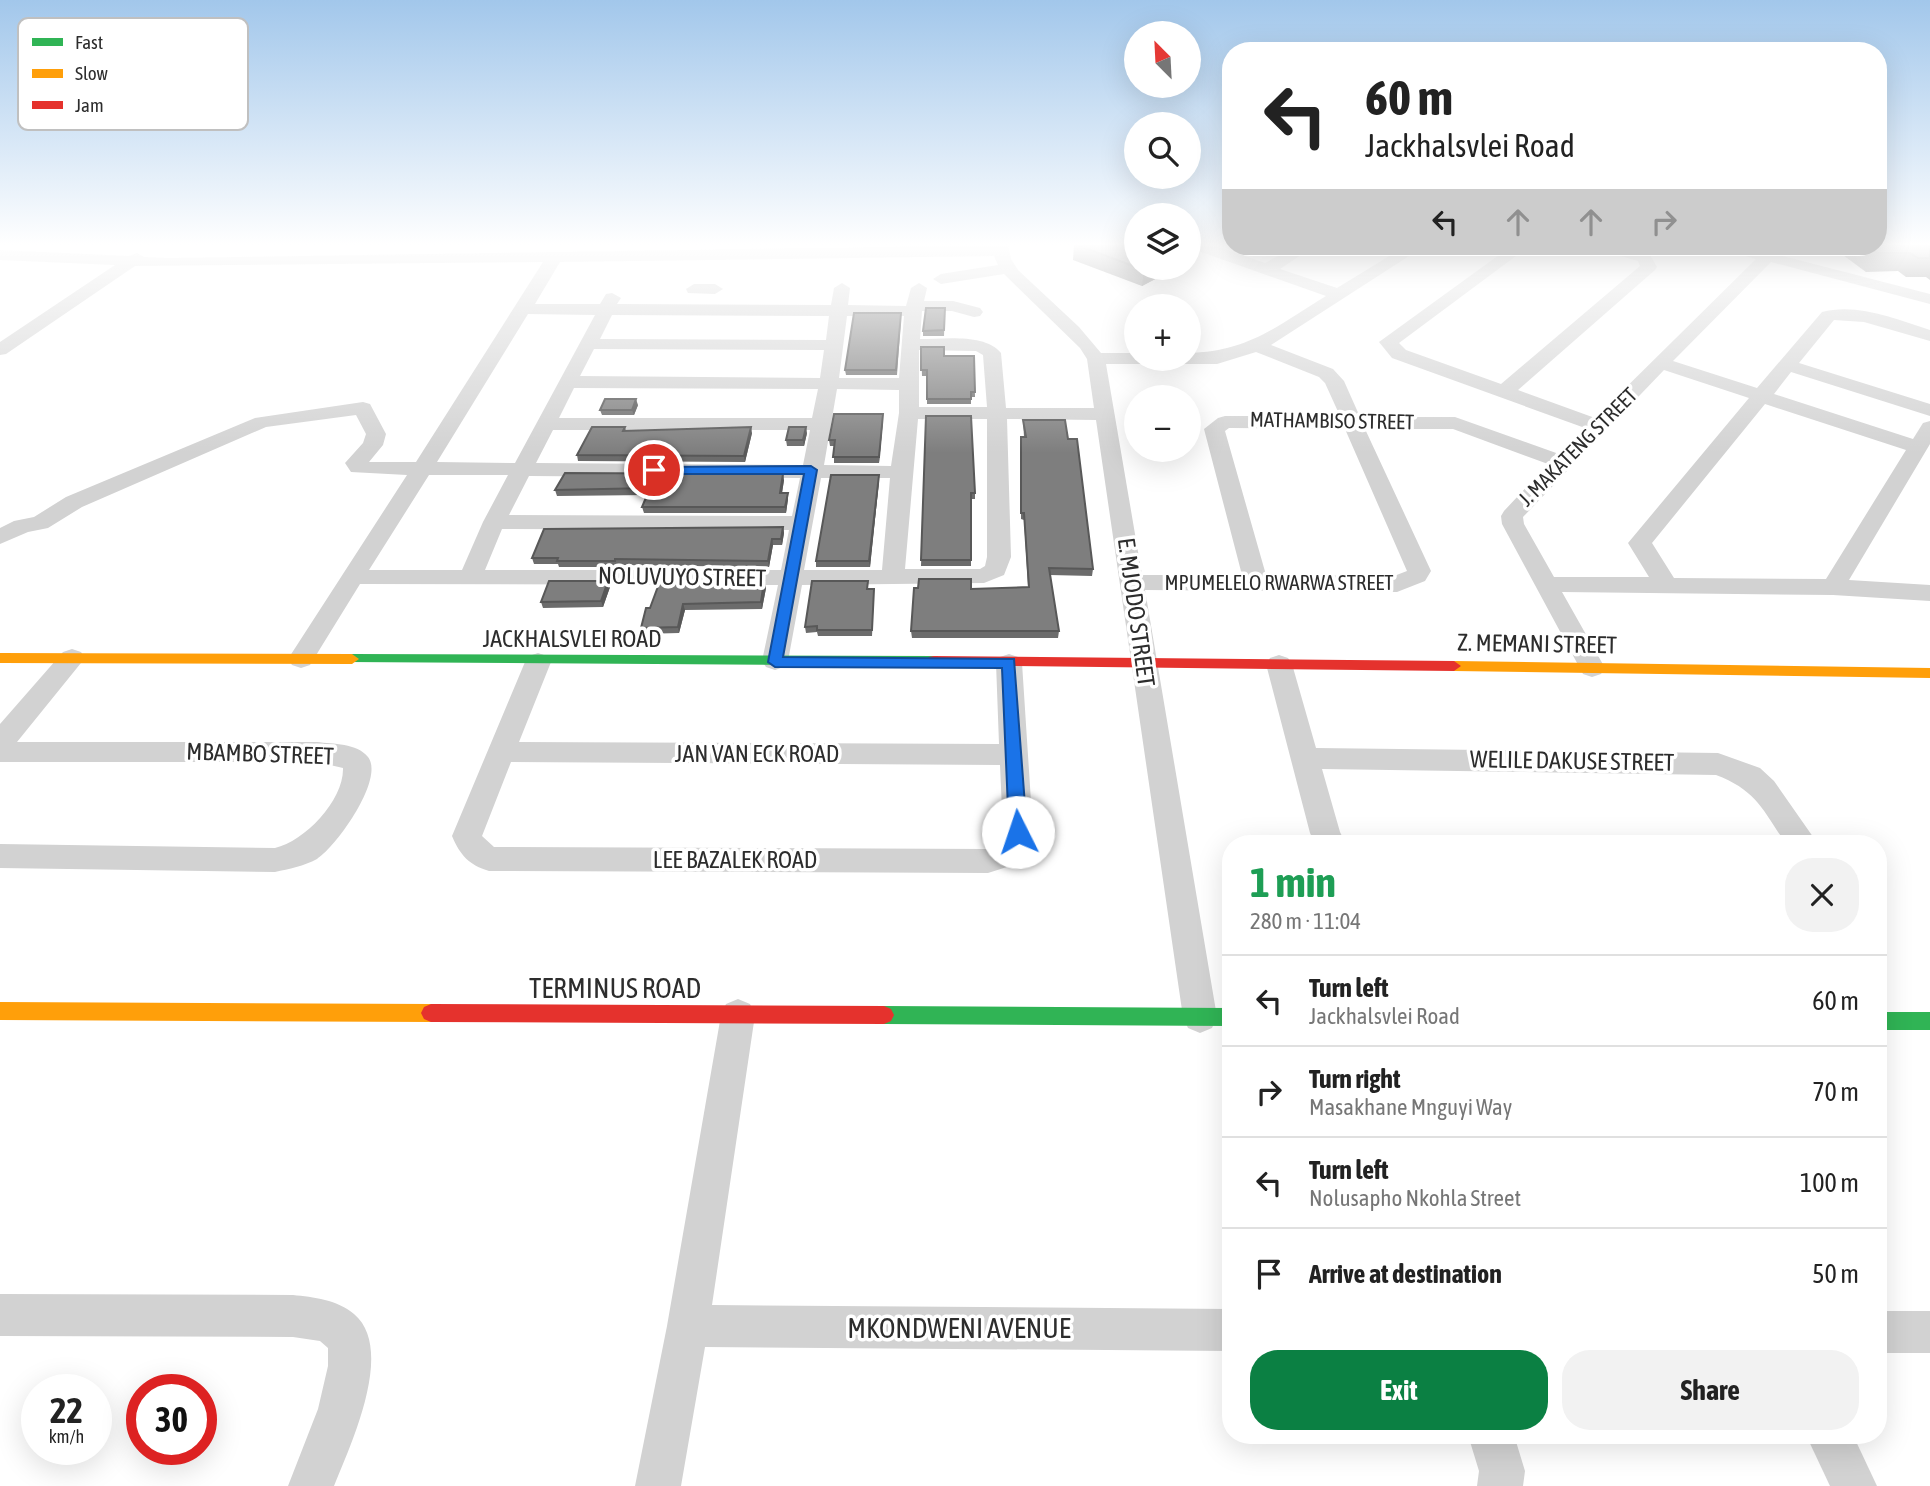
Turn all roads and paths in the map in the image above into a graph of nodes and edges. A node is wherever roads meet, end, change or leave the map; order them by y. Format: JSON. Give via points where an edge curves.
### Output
{"nodes":[{"id":1,"x":53,"y":314,"type":"edge"},
{"id":2,"x":521,"y":314,"type":"edge"},
{"id":3,"x":604,"y":314,"type":"edge"},
{"id":4,"x":837,"y":314,"type":"edge"},
{"id":5,"x":917,"y":314,"type":"edge"},
{"id":6,"x":1056,"y":314,"type":"edge"},
{"id":7,"x":1309,"y":314,"type":"edge"},
{"id":8,"x":1426,"y":314,"type":"edge"},
{"id":9,"x":1594,"y":314,"type":"edge"},
{"id":10,"x":1709,"y":314,"type":"edge"},
{"id":11,"x":1831,"y":314,"type":"edge"},
{"id":12,"x":1853,"y":314,"type":"edge"},
{"id":13,"x":1930,"y":336,"type":"edge"},
{"id":14,"x":589,"y":344,"type":"junction"},
{"id":15,"x":913,"y":344,"type":"junction"},
{"id":16,"x":832,"y":345,"type":"junction"},
{"id":17,"x":1257,"y":346,"type":"junction"},
{"id":18,"x":0,"y":350,"type":"edge"},
{"id":19,"x":1096,"y":359,"type":"junction"},
{"id":20,"x":1660,"y":363,"type":"junction"},
{"id":21,"x":1787,"y":365,"type":"junction"},
{"id":22,"x":569,"y":382,"type":"junction"},
{"id":23,"x":829,"y":383,"type":"junction"},
{"id":24,"x":908,"y":384,"type":"junction"},
{"id":25,"x":1504,"y":392,"type":"junction"},
{"id":26,"x":1762,"y":395,"type":"junction"},
{"id":27,"x":1930,"y":410,"type":"edge"},
{"id":28,"x":909,"y":413,"type":"junction"},
{"id":29,"x":1105,"y":414,"type":"junction"},
{"id":30,"x":997,"y":415,"type":"junction"},
{"id":31,"x":1353,"y":422,"type":"junction"},
{"id":32,"x":547,"y":424,"type":"junction"},
{"id":33,"x":820,"y":424,"type":"junction"},
{"id":34,"x":1598,"y":426,"type":"junction"},
{"id":35,"x":1930,"y":427,"type":"edge"},
{"id":36,"x":1918,"y":447,"type":"junction"},
{"id":37,"x":1562,"y":462,"type":"junction"},
{"id":38,"x":420,"y":470,"type":"junction"},
{"id":39,"x":811,"y":470,"type":"junction"},
{"id":40,"x":523,"y":471,"type":"junction"},
{"id":41,"x":901,"y":471,"type":"junction"},
{"id":42,"x":494,"y":522,"type":"junction"},
{"id":43,"x":802,"y":523,"type":"junction"},
{"id":44,"x":0,"y":537,"type":"edge"},
{"id":45,"x":471,"y":576,"type":"junction"},
{"id":46,"x":352,"y":577,"type":"junction"},
{"id":47,"x":893,"y":577,"type":"junction"},
{"id":48,"x":792,"y":579,"type":"junction"},
{"id":49,"x":1133,"y":582,"type":"junction"},
{"id":50,"x":1255,"y":583,"type":"junction"},
{"id":51,"x":1547,"y":584,"type":"junction"},
{"id":52,"x":1667,"y":586,"type":"junction"},
{"id":53,"x":1833,"y":587,"type":"junction"},
{"id":54,"x":1930,"y":593,"type":"edge"},
{"id":55,"x":0,"y":658,"type":"edge"},
{"id":56,"x":72,"y":658,"type":"junction"},
{"id":57,"x":301,"y":659,"type":"junction"},
{"id":58,"x":538,"y":662,"type":"junction"},
{"id":59,"x":775,"y":662,"type":"junction"},
{"id":60,"x":1143,"y":662,"type":"junction"},
{"id":61,"x":1009,"y":663,"type":"junction"},
{"id":62,"x":1279,"y":664,"type":"junction"},
{"id":63,"x":1591,"y":668,"type":"junction"},
{"id":64,"x":1930,"y":673,"type":"edge"},
{"id":65,"x":0,"y":743,"type":"edge"},
{"id":66,"x":0,"y":752,"type":"edge"},
{"id":67,"x":502,"y":752,"type":"junction"},
{"id":68,"x":1012,"y":755,"type":"junction"},
{"id":69,"x":1306,"y":758,"type":"junction"},
{"id":70,"x":1326,"y":835,"type":"edge"},
{"id":71,"x":1797,"y":835,"type":"edge"},
{"id":72,"x":0,"y":856,"type":"edge"},
{"id":73,"x":3,"y":1014,"type":"edge"},
{"id":74,"x":738,"y":1015,"type":"junction"},
{"id":75,"x":1200,"y":1017,"type":"junction"},
{"id":76,"x":1222,"y":1017,"type":"edge"},
{"id":77,"x":1887,"y":1021,"type":"edge"},
{"id":78,"x":1930,"y":1021,"type":"edge"},
{"id":79,"x":0,"y":1315,"type":"edge"},
{"id":80,"x":688,"y":1326,"type":"junction"},
{"id":81,"x":1222,"y":1330,"type":"edge"},
{"id":82,"x":1887,"y":1332,"type":"edge"},
{"id":83,"x":1930,"y":1332,"type":"edge"},
{"id":84,"x":1494,"y":1444,"type":"edge"},
{"id":85,"x":1833,"y":1444,"type":"edge"},
{"id":86,"x":311,"y":1486,"type":"edge"},
{"id":87,"x":658,"y":1486,"type":"edge"},
{"id":88,"x":1500,"y":1486,"type":"edge"},
{"id":89,"x":1854,"y":1486,"type":"edge"}],
"edges":[{"from":1,"to":18,"type":"street"},
{"from":2,"to":38,"type":"street"},
{"from":3,"to":14,"type":"street"},
{"from":4,"to":16,"type":"street"},
{"from":5,"to":15,"type":"street"},
{"from":6,"to":19,"type":"street","name":"E. MJODO STREET","via":[[1090,346]]},
{"from":7,"to":17,"type":"street"},
{"from":8,"to":25,"type":"street","via":[[1388,342],[1391,348]]},
{"from":9,"to":25,"type":"street"},
{"from":10,"to":20,"type":"street","name":"J. MAKATENG STREET"},
{"from":11,"to":21,"type":"street"},
{"from":12,"to":13,"type":"street"},
{"from":14,"to":16,"type":"street"},
{"from":14,"to":22,"type":"street"},
{"from":15,"to":24,"type":"street"},
{"from":15,"to":30,"type":"street","via":[[980,346],[992,353]]},
{"from":16,"to":23,"type":"street"},
{"from":17,"to":19,"type":"street","via":[[1217,358]]},
{"from":17,"to":31,"type":"street","name":"MPUMELELO RWARWA STREET","via":[[1331,377]]},
{"from":19,"to":29,"type":"street","name":"E. MJODO STREET"},
{"from":20,"to":26,"type":"street"},
{"from":20,"to":34,"type":"street","name":"J. MAKATENG STREET"},
{"from":21,"to":26,"type":"street"},
{"from":21,"to":27,"type":"street"},
{"from":22,"to":23,"type":"street"},
{"from":22,"to":32,"type":"street"},
{"from":23,"to":24,"type":"street"},
{"from":23,"to":33,"type":"street"},
{"from":24,"to":28,"type":"street"},
{"from":25,"to":34,"type":"street"},
{"from":26,"to":36,"type":"street"},
{"from":26,"to":52,"type":"street","via":[[1640,543]]},
{"from":28,"to":30,"type":"street"},
{"from":28,"to":41,"type":"street"},
{"from":29,"to":30,"type":"street"},
{"from":29,"to":49,"type":"street","name":"E. MJODO STREET"},
{"from":30,"to":47,"type":"street","name":"NOLUVUYO STREET","via":[[996,570],[984,576]]},
{"from":31,"to":37,"type":"street","name":"MATHAMBISO STREET","via":[[1454,423]]},
{"from":31,"to":50,"type":"street","name":"MATHAMBISO STREET","via":[[1233,420],[1214,429]]},
{"from":31,"to":50,"type":"street","name":"MPUMELELO RWARWA STREET","via":[[1419,571],[1417,576],[1397,584]]},
{"from":32,"to":33,"type":"street"},
{"from":32,"to":40,"type":"street"},
{"from":33,"to":39,"type":"street"},
{"from":34,"to":37,"type":"street","name":"J. MAKATENG STREET"},
{"from":35,"to":36,"type":"street"},
{"from":36,"to":53,"type":"street"},
{"from":37,"to":51,"type":"street","name":"J. MAKATENG STREET","via":[[1512,516]]},
{"from":38,"to":40,"type":"street"},
{"from":38,"to":44,"type":"street","via":[[358,468],[356,463],[373,445],[376,434],[363,408],[262,422]]},
{"from":38,"to":46,"type":"street"},
{"from":39,"to":40,"type":"street"},
{"from":39,"to":41,"type":"street"},
{"from":39,"to":43,"type":"street"},
{"from":40,"to":42,"type":"street"},
{"from":41,"to":47,"type":"street"},
{"from":42,"to":43,"type":"street"},
{"from":42,"to":45,"type":"street"},
{"from":43,"to":48,"type":"street"},
{"from":45,"to":46,"type":"street","name":"NOLUVUYO STREET"},
{"from":45,"to":48,"type":"street","name":"NOLUVUYO STREET"},
{"from":46,"to":57,"type":"street"},
{"from":47,"to":48,"type":"street","name":"NOLUVUYO STREET"},
{"from":48,"to":59,"type":"street"},
{"from":49,"to":50,"type":"street","name":"MPUMELELO RWARWA STREET"},
{"from":49,"to":60,"type":"street","name":"E. MJODO STREET"},
{"from":51,"to":52,"type":"street"},
{"from":51,"to":63,"type":"street","name":"J. MAKATENG STREET"},
{"from":52,"to":53,"type":"street"},
{"from":53,"to":54,"type":"street"},
{"from":55,"to":56,"type":"street","name":"JACKHALSVLEI ROAD"},
{"from":56,"to":57,"type":"street","name":"JACKHALSVLEI ROAD"},
{"from":56,"to":65,"type":"street"},
{"from":57,"to":58,"type":"street","name":"JACKHALSVLEI ROAD"},
{"from":58,"to":59,"type":"street","name":"JACKHALSVLEI ROAD"},
{"from":58,"to":67,"type":"street","name":"LEE BAZALEK ROAD"},
{"from":59,"to":61,"type":"street","name":"JACKHALSVLEI ROAD"},
{"from":60,"to":61,"type":"street","name":"JACKHALSVLEI ROAD"},
{"from":60,"to":62,"type":"street","name":"Z. MEMANI STREET"},
{"from":60,"to":75,"type":"street","name":"E. MJODO STREET"},
{"from":61,"to":68,"type":"street","name":"LEE BAZALEK ROAD"},
{"from":62,"to":63,"type":"street","name":"Z. MEMANI STREET"},
{"from":62,"to":69,"type":"street"},
{"from":63,"to":64,"type":"street","name":"Z. MEMANI STREET"},
{"from":66,"to":72,"type":"street","name":"MBAMBO STREET","via":[[317,752],[357,763],[358,780],[318,844],[291,858]]},
{"from":67,"to":68,"type":"street","name":"JAN VAN ECK ROAD"},
{"from":67,"to":68,"type":"street","name":"LEE BAZALEK ROAD","via":[[467,836],[472,848],[489,859],[994,860],[1010,850],[1018,832]]},
{"from":69,"to":70,"type":"street"},
{"from":69,"to":71,"type":"street","name":"WELILE DAKUSE STREET","via":[[1718,764],[1750,776]]},
{"from":73,"to":74,"type":"street","name":"TERMINUS ROAD"},
{"from":74,"to":75,"type":"street","name":"TERMINUS ROAD"},
{"from":74,"to":80,"type":"street"},
{"from":75,"to":76,"type":"street","name":"TERMINUS ROAD"},
{"from":77,"to":78,"type":"street"},
{"from":79,"to":86,"type":"street","via":[[293,1316],[325,1320],[344,1334],[351,1356],[348,1384]]},
{"from":80,"to":81,"type":"street","name":"MKONDWENI AVENUE"},
{"from":80,"to":87,"type":"street"},
{"from":82,"to":83,"type":"street"},
{"from":84,"to":88,"type":"street","via":[[1502,1471]]},
{"from":85,"to":89,"type":"street"}]}
